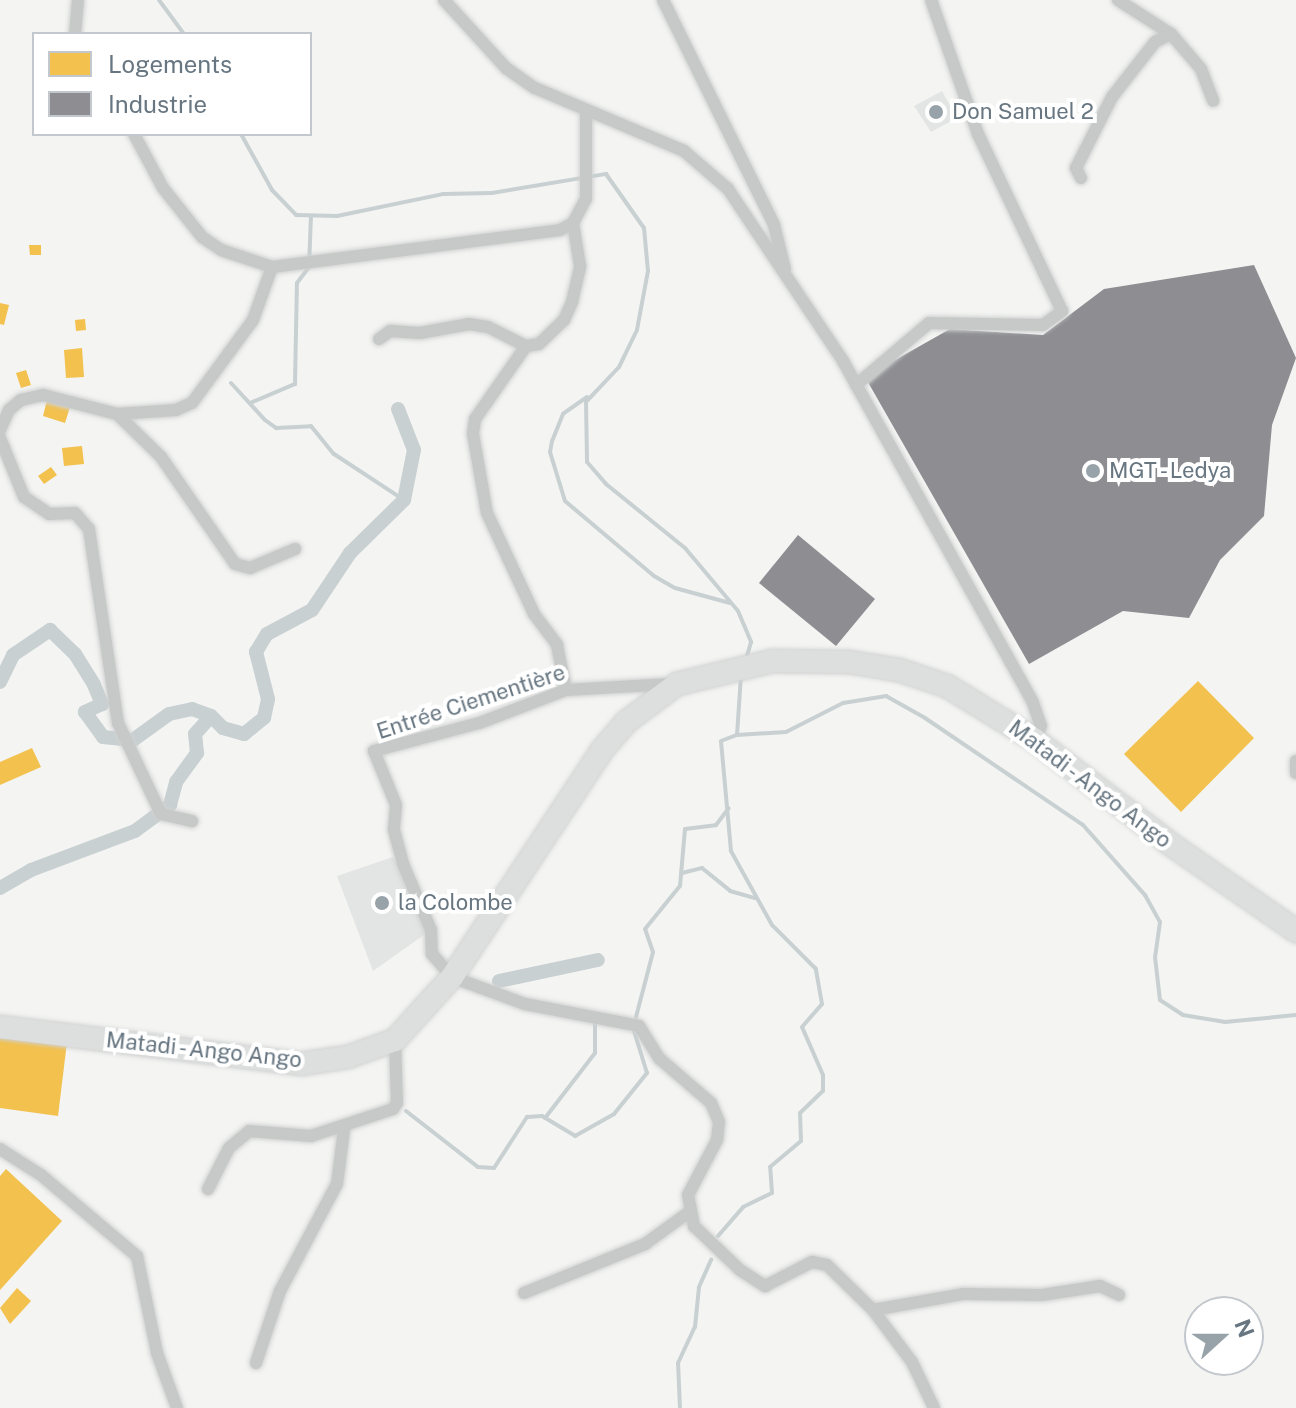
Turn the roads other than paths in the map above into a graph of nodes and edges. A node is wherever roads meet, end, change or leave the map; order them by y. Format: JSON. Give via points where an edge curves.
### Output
{"nodes":[{"id":1,"x":78,"y":0,"type":"edge"},
{"id":2,"x":444,"y":0,"type":"edge"},
{"id":3,"x":663,"y":0,"type":"edge"},
{"id":4,"x":931,"y":0,"type":"edge"},
{"id":5,"x":1118,"y":0,"type":"edge"},
{"id":6,"x":75,"y":32,"type":"edge"},
{"id":7,"x":1171,"y":34,"type":"junction"},
{"id":8,"x":1213,"y":101,"type":"dead end"},
{"id":9,"x":586,"y":110,"type":"junction"},
{"id":10,"x":135,"y":136,"type":"edge"},
{"id":11,"x":1081,"y":178,"type":"dead end"},
{"id":12,"x":573,"y":223,"type":"junction"},
{"id":13,"x":272,"y":267,"type":"junction"},
{"id":14,"x":785,"y":270,"type":"junction"},
{"id":15,"x":379,"y":339,"type":"dead end"},
{"id":16,"x":526,"y":346,"type":"junction"},
{"id":17,"x":856,"y":385,"type":"junction"},
{"id":18,"x":117,"y":414,"type":"junction"},
{"id":19,"x":0,"y":430,"type":"edge"},
{"id":20,"x":0,"y":438,"type":"edge"},
{"id":21,"x":295,"y":549,"type":"dead end"},
{"id":22,"x":677,"y":684,"type":"junction"},
{"id":23,"x":566,"y":690,"type":"junction"},
{"id":24,"x":1035,"y":740,"type":"junction"},
{"id":25,"x":1296,"y":761,"type":"edge"},
{"id":26,"x":1296,"y":773,"type":"edge"},
{"id":27,"x":192,"y":821,"type":"dead end"},
{"id":28,"x":1296,"y":931,"type":"edge"},
{"id":29,"x":452,"y":977,"type":"junction"},
{"id":30,"x":0,"y":1027,"type":"edge"},
{"id":31,"x":395,"y":1040,"type":"junction"},
{"id":32,"x":344,"y":1129,"type":"junction"},
{"id":33,"x":0,"y":1149,"type":"edge"},
{"id":34,"x":208,"y":1189,"type":"dead end"},
{"id":35,"x":689,"y":1212,"type":"junction"},
{"id":36,"x":524,"y":1293,"type":"dead end"},
{"id":37,"x":1119,"y":1295,"type":"dead end"},
{"id":38,"x":873,"y":1310,"type":"junction"},
{"id":39,"x":256,"y":1363,"type":"dead end"},
{"id":40,"x":177,"y":1408,"type":"edge"},
{"id":41,"x":934,"y":1408,"type":"edge"}],
"edges":[{"from":1,"to":6,"type":"street"},
{"from":2,"to":9,"type":"street","via":[[506,68],[535,88]]},
{"from":3,"to":14,"type":"street","via":[[774,225]]},
{"from":4,"to":17,"type":"street","via":[[978,134],[1062,311],[1043,325],[948,319],[929,323]]},
{"from":5,"to":7,"type":"street"},
{"from":7,"to":8,"type":"street","via":[[1201,69]]},
{"from":7,"to":11,"type":"street","via":[[1155,42],[1112,97],[1076,168]]},
{"from":9,"to":12,"type":"street","via":[[586,199]]},
{"from":9,"to":14,"type":"street","via":[[684,151],[728,189]]},
{"from":10,"to":13,"type":"street","via":[[163,188],[202,237],[221,250]]},
{"from":12,"to":13,"type":"street","via":[[535,236]]},
{"from":12,"to":16,"type":"street","via":[[580,266],[572,302],[552,335]]},
{"from":13,"to":18,"type":"street","via":[[253,320],[192,403],[176,410]]},
{"from":14,"to":17,"type":"street"},
{"from":15,"to":16,"type":"street","via":[[390,331],[420,333],[469,324],[488,327]]},
{"from":16,"to":23,"type":"street","via":[[475,419],[473,434],[487,513],[534,614],[557,645]]},
{"from":17,"to":24,"type":"street","via":[[1033,703],[1041,726]]},
{"from":18,"to":19,"type":"street","via":[[43,395],[21,400],[9,410]]},
{"from":18,"to":21,"type":"street","via":[[161,457],[235,564],[250,568]]},
{"from":20,"to":27,"type":"street","via":[[24,497],[49,514],[75,513],[89,529],[118,723],[161,814]]},
{"from":22,"to":23,"type":"street","name":"Entrée Ciementière"},
{"from":22,"to":24,"type":"highway","name":"Matadi - Ango Ango","via":[[743,666],[849,662],[899,670],[947,686]]},
{"from":22,"to":29,"type":"highway","name":"Matadi - Ango Ango","via":[[626,722],[602,750]]},
{"from":23,"to":29,"type":"street","name":"Entrée Ciementière","via":[[479,723],[374,751],[396,805],[397,841],[431,930],[432,954]]},
{"from":24,"to":28,"type":"highway","name":"Matadi - Ango Ango"},
{"from":25,"to":26,"type":"street"},
{"from":29,"to":31,"type":"highway","name":"Matadi - Ango Ango"},
{"from":29,"to":35,"type":"street","via":[[525,1004],[639,1026],[660,1059],[711,1103],[719,1122],[717,1140],[688,1195]]},
{"from":30,"to":31,"type":"highway","name":"Matadi - Ango Ango","via":[[301,1064],[348,1057]]},
{"from":31,"to":32,"type":"street","via":[[397,1103],[384,1115]]},
{"from":32,"to":34,"type":"street","via":[[286,1137],[249,1131],[229,1148]]},
{"from":32,"to":39,"type":"street","via":[[337,1184],[280,1291]]},
{"from":33,"to":40,"type":"street","via":[[41,1175],[137,1256],[157,1353]]},
{"from":35,"to":36,"type":"street","via":[[645,1244]]},
{"from":35,"to":38,"type":"street","via":[[708,1242],[755,1282],[765,1286],[819,1261]]},
{"from":37,"to":38,"type":"street","via":[[1100,1286],[1042,1295],[963,1294]]},
{"from":38,"to":41,"type":"street","via":[[912,1362]]}]}
